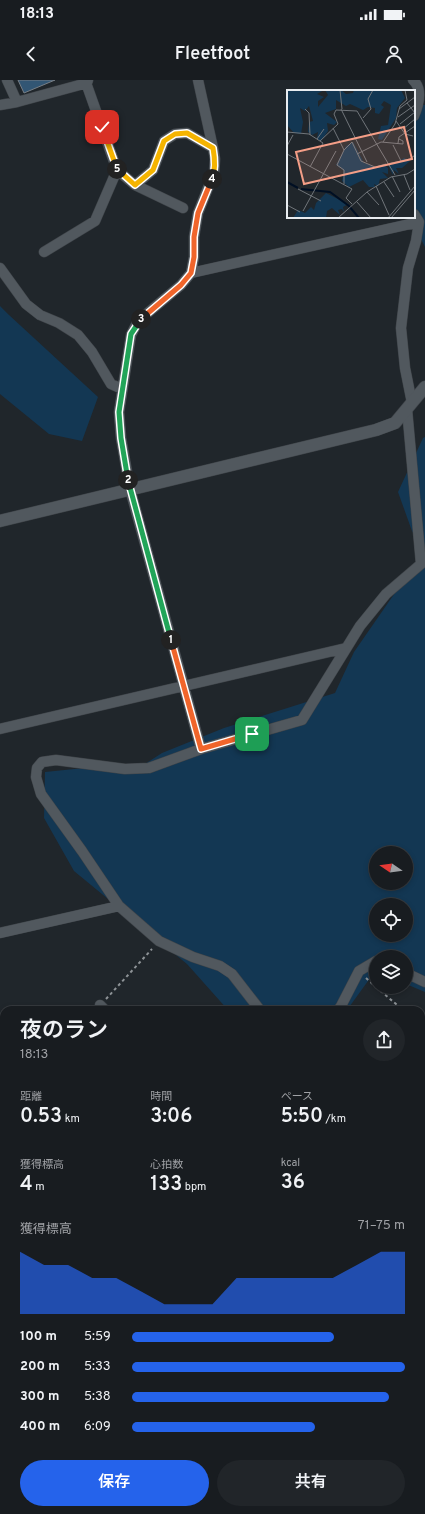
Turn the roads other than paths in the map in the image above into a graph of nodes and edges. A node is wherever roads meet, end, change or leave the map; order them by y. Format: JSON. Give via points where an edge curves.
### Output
{"nodes":[{"id":1,"x":7,"y":80,"type":"edge"},
{"id":2,"x":198,"y":80,"type":"edge"},
{"id":3,"x":413,"y":80,"type":"edge"},
{"id":4,"x":87,"y":81,"type":"edge"},
{"id":5,"x":17,"y":102,"type":"junction"},
{"id":6,"x":0,"y":105,"type":"edge"},
{"id":7,"x":415,"y":113,"type":"edge"},
{"id":8,"x":213,"y":148,"type":"junction"},
{"id":9,"x":117,"y":170,"type":"junction"},
{"id":10,"x":135,"y":185,"type":"junction"},
{"id":11,"x":183,"y":208,"type":"dead end"},
{"id":12,"x":416,"y":218,"type":"edge"},
{"id":13,"x":44,"y":252,"type":"dead end"},
{"id":14,"x":0,"y":268,"type":"edge"},
{"id":15,"x":191,"y":273,"type":"junction"},
{"id":16,"x":425,"y":388,"type":"edge"},
{"id":17,"x":122,"y":389,"type":"junction"},
{"id":18,"x":409,"y":406,"type":"junction"},
{"id":19,"x":130,"y":489,"type":"junction"},
{"id":20,"x":0,"y":521,"type":"edge"},
{"id":21,"x":346,"y":648,"type":"junction"},
{"id":22,"x":184,"y":686,"type":"junction"},
{"id":23,"x":0,"y":729,"type":"edge"},
{"id":24,"x":201,"y":749,"type":"junction"},
{"id":25,"x":118,"y":906,"type":"junction"},
{"id":26,"x":0,"y":933,"type":"edge"},
{"id":27,"x":369,"y":965,"type":"edge"},
{"id":28,"x":413,"y":976,"type":"edge"},
{"id":29,"x":425,"y":982,"type":"edge"},
{"id":30,"x":257,"y":1006,"type":"edge"},
{"id":31,"x":341,"y":1006,"type":"edge"}],
"edges":[{"from":1,"to":5,"type":"street"},
{"from":2,"to":8,"type":"street"},
{"from":3,"to":7,"type":"street","via":[[417,84],[420,97]]},
{"from":4,"to":5,"type":"street"},
{"from":4,"to":9,"type":"street"},
{"from":5,"to":6,"type":"street"},
{"from":8,"to":10,"type":"street","via":[[187,133],[175,134],[164,141],[153,170]]},
{"from":8,"to":15,"type":"street","via":[[214,173],[198,213]]},
{"from":9,"to":10,"type":"street"},
{"from":9,"to":13,"type":"street","via":[[95,221]]},
{"from":10,"to":11,"type":"street"},
{"from":12,"to":15,"type":"street"},
{"from":12,"to":18,"type":"street","via":[[416,241],[408,268],[401,328]]},
{"from":14,"to":17,"type":"street","via":[[26,304],[40,315],[78,336],[92,352],[111,384]]},
{"from":15,"to":17,"type":"street","via":[[181,285],[138,321],[131,334]]},
{"from":16,"to":18,"type":"street"},
{"from":17,"to":19,"type":"street","via":[[119,412],[121,438]]},
{"from":18,"to":19,"type":"street","via":[[395,423],[376,430]]},
{"from":18,"to":21,"type":"street","via":[[422,564],[386,594]]},
{"from":19,"to":20,"type":"street"},
{"from":19,"to":22,"type":"street"},
{"from":21,"to":22,"type":"street"},
{"from":21,"to":24,"type":"street","via":[[302,720]]},
{"from":22,"to":23,"type":"street"},
{"from":22,"to":24,"type":"street"},
{"from":24,"to":25,"type":"street","via":[[149,768],[125,769],[56,760],[42,762],[38,768],[36,777],[41,794]]},
{"from":25,"to":26,"type":"street"},
{"from":25,"to":30,"type":"street","via":[[159,941],[220,966],[232,974]]},
{"from":27,"to":31,"type":"street","via":[[358,971]]},
{"from":28,"to":29,"type":"street"}]}
